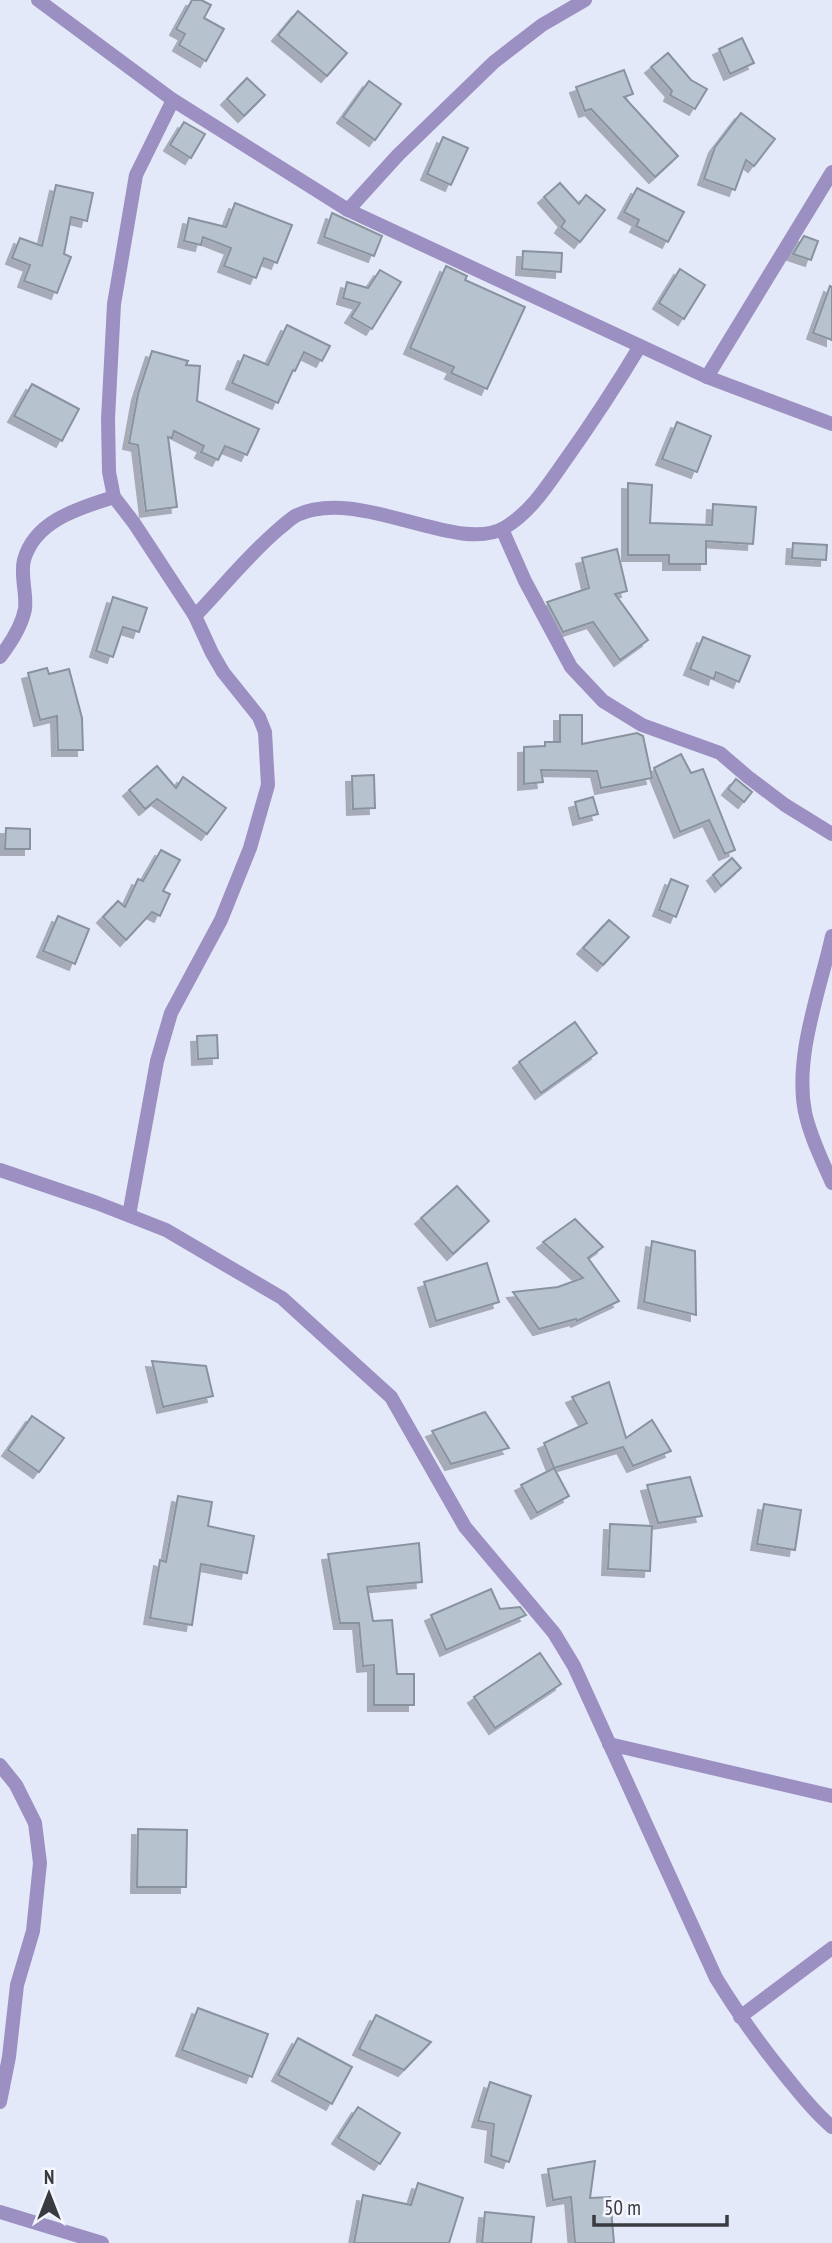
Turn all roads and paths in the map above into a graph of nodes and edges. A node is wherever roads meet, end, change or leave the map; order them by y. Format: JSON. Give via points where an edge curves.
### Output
{"nodes":[{"id":1,"x":38,"y":0,"type":"edge"},
{"id":2,"x":585,"y":0,"type":"edge"},
{"id":3,"x":173,"y":100,"type":"junction"},
{"id":4,"x":832,"y":172,"type":"edge"},
{"id":5,"x":348,"y":210,"type":"junction"},
{"id":6,"x":640,"y":346,"type":"junction"},
{"id":7,"x":707,"y":377,"type":"junction"},
{"id":8,"x":832,"y":424,"type":"edge"},
{"id":9,"x":114,"y":497,"type":"junction"},
{"id":10,"x":502,"y":529,"type":"junction"},
{"id":11,"x":195,"y":616,"type":"junction"},
{"id":12,"x":0,"y":657,"type":"edge"},
{"id":13,"x":832,"y":834,"type":"edge"},
{"id":14,"x":832,"y":936,"type":"edge"},
{"id":15,"x":829,"y":960,"type":"edge"},
{"id":16,"x":0,"y":1170,"type":"edge"},
{"id":17,"x":832,"y":1183,"type":"edge"},
{"id":18,"x":130,"y":1215,"type":"junction"},
{"id":19,"x":609,"y":1744,"type":"junction"},
{"id":20,"x":0,"y":1765,"type":"edge"},
{"id":21,"x":832,"y":1796,"type":"edge"},
{"id":22,"x":832,"y":1948,"type":"edge"},
{"id":23,"x":740,"y":2017,"type":"junction"},
{"id":24,"x":0,"y":2102,"type":"edge"},
{"id":25,"x":832,"y":2127,"type":"edge"},
{"id":26,"x":0,"y":2212,"type":"edge"},
{"id":27,"x":103,"y":2243,"type":"edge"}],
"edges":[{"from":1,"to":3,"type":"street"},
{"from":2,"to":5,"type":"street","via":[[542,25],[494,62]]},
{"from":3,"to":5,"type":"street"},
{"from":3,"to":9,"type":"street","via":[[136,175],[114,304],[107,419]]},
{"from":4,"to":7,"type":"street"},
{"from":5,"to":6,"type":"street"},
{"from":6,"to":7,"type":"street"},
{"from":6,"to":10,"type":"street","via":[[533,506]]},
{"from":7,"to":8,"type":"street"},
{"from":9,"to":11,"type":"street"},
{"from":9,"to":12,"type":"street","via":[[51,522],[35,539],[24,560],[24,610]]},
{"from":10,"to":11,"type":"street","via":[[451,532],[351,508],[319,509],[296,516],[268,539]]},
{"from":10,"to":13,"type":"street","via":[[571,667],[603,701],[642,725],[720,753],[785,805]]},
{"from":11,"to":18,"type":"street","via":[[223,672],[259,717],[265,732],[268,785],[250,848],[221,920],[171,1013],[157,1061]]},
{"from":14,"to":15,"type":"street"},
{"from":15,"to":17,"type":"street","via":[[808,1036],[802,1081],[805,1113]]},
{"from":16,"to":18,"type":"street"},
{"from":18,"to":19,"type":"street","via":[[166,1230],[282,1298],[391,1397],[466,1527],[554,1633]]},
{"from":19,"to":21,"type":"street"},
{"from":19,"to":23,"type":"street","via":[[716,1978]]},
{"from":20,"to":24,"type":"street","via":[[35,1823],[40,1863],[33,1931],[17,1985]]},
{"from":22,"to":23,"type":"street"},
{"from":23,"to":25,"type":"street","via":[[817,2115]]},
{"from":26,"to":27,"type":"street"}]}
